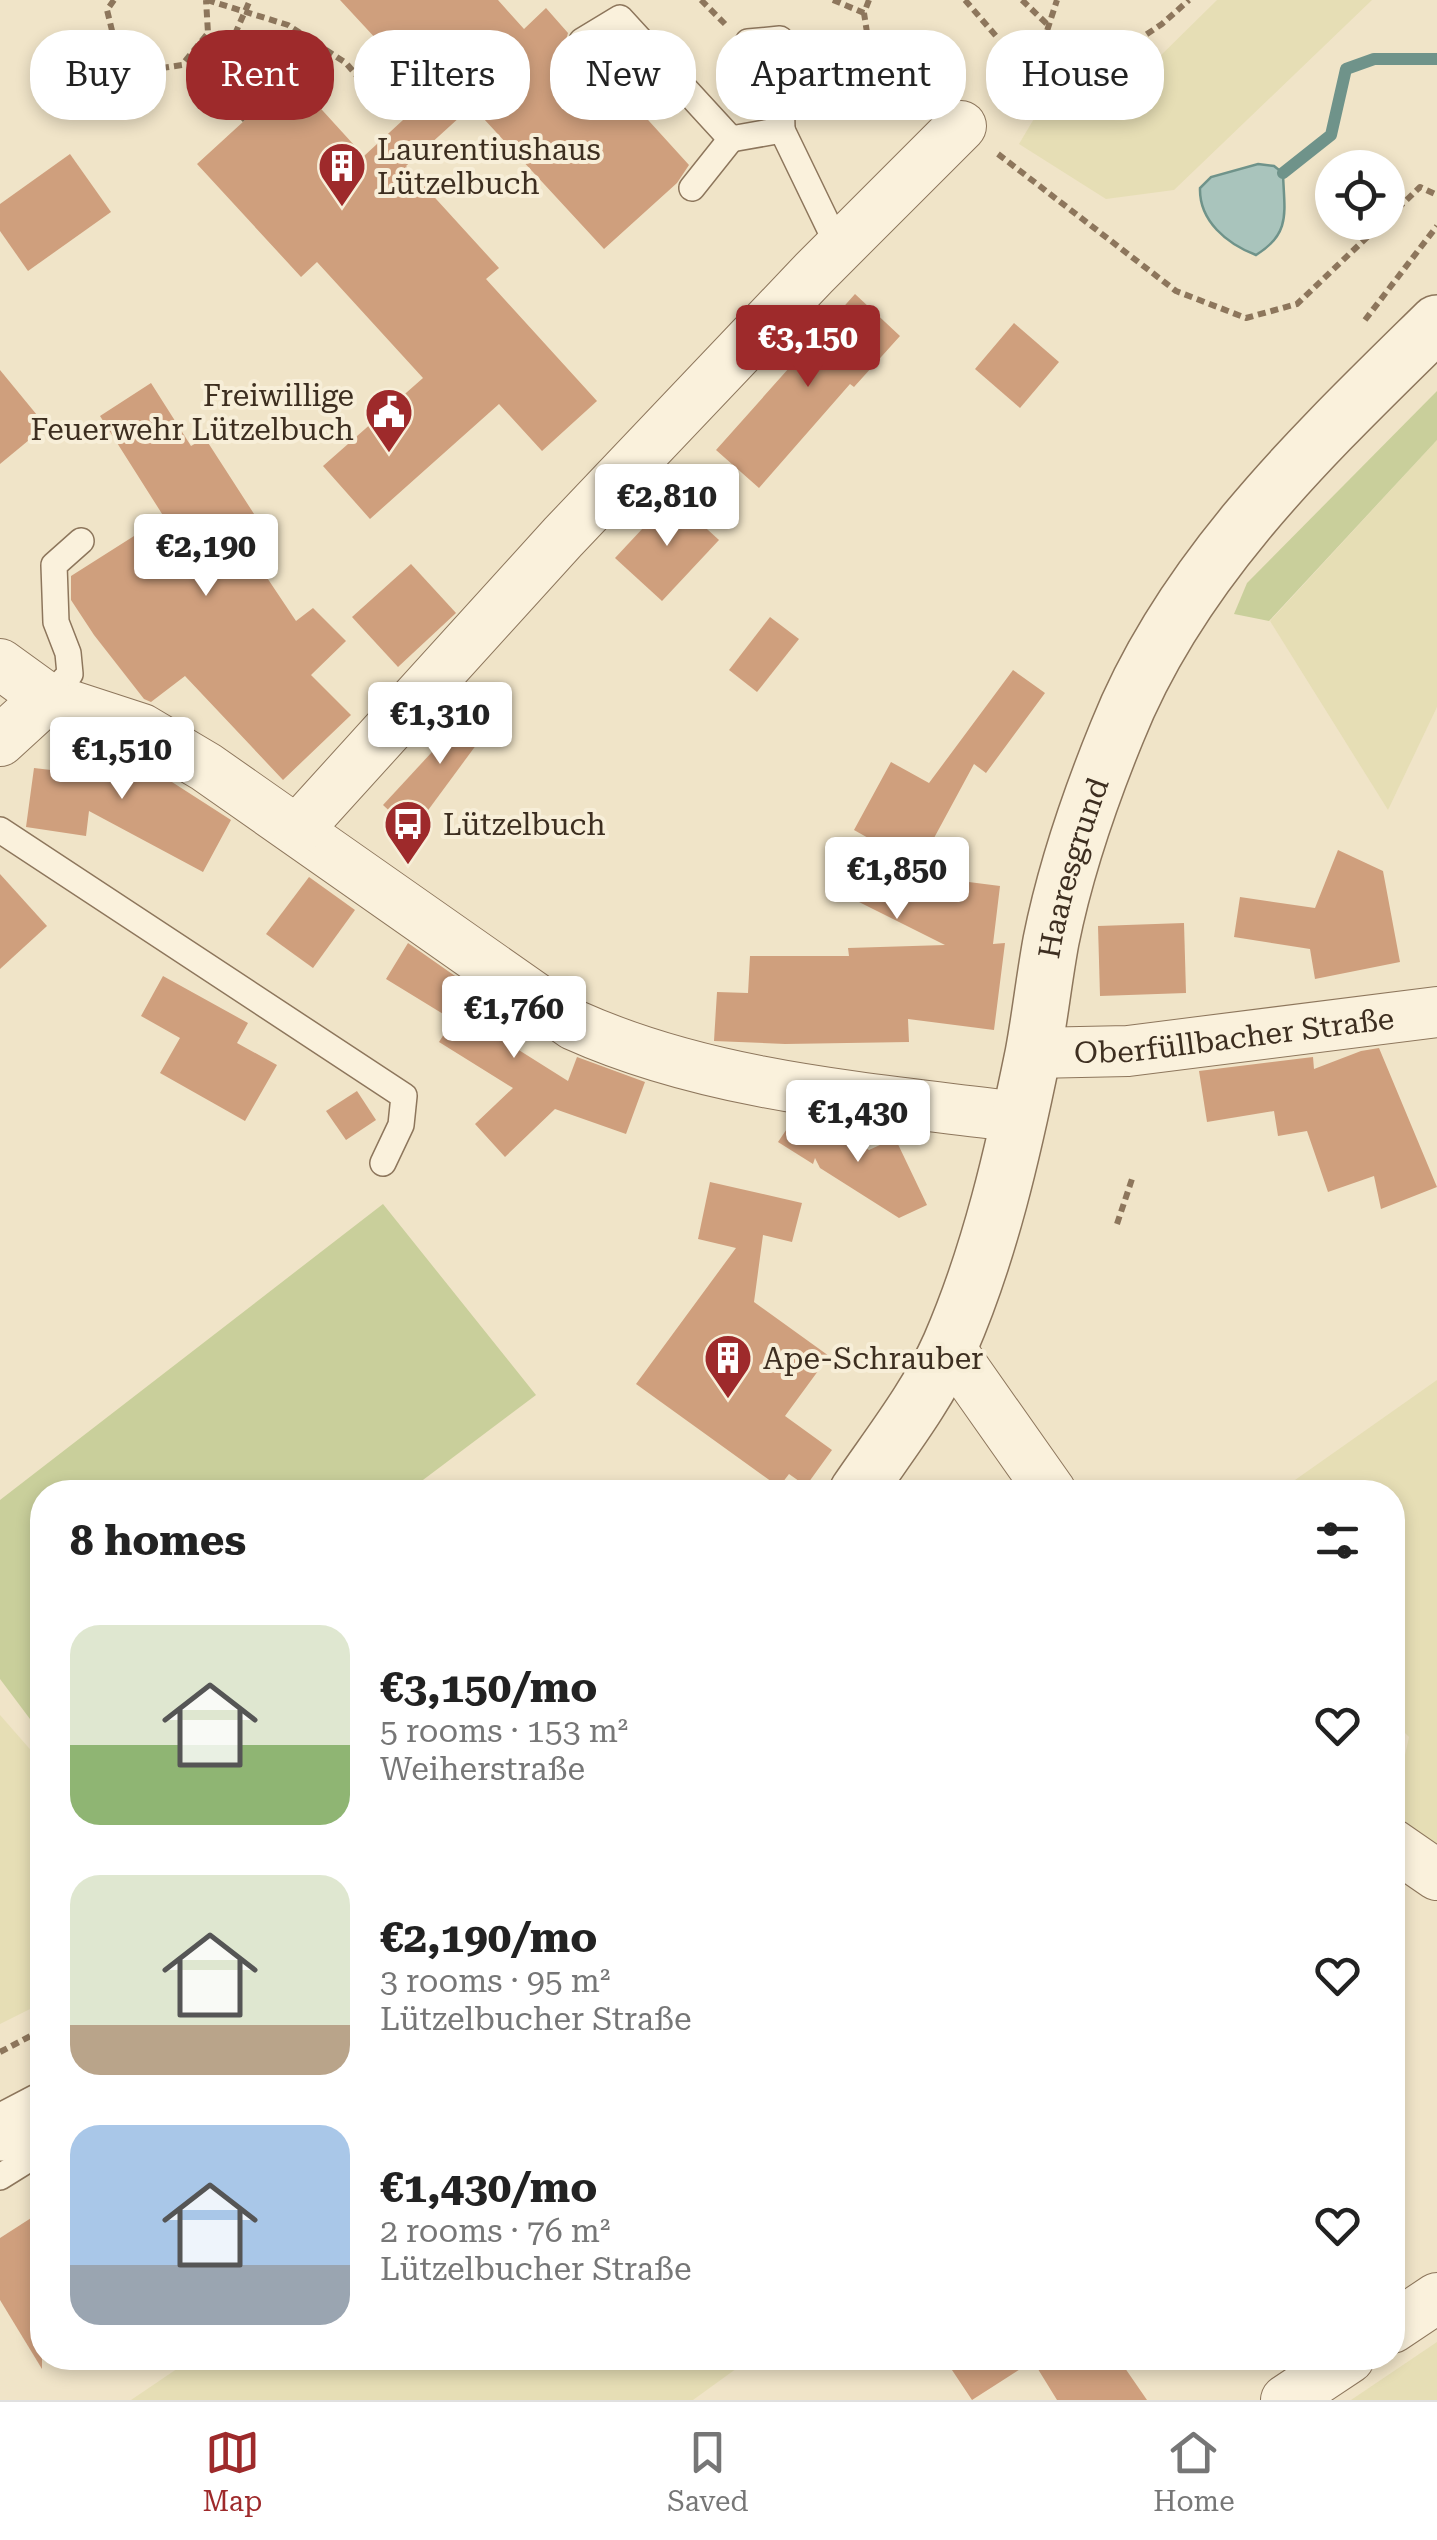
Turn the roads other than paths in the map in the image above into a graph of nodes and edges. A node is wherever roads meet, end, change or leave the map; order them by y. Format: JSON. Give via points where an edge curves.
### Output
{"nodes":[{"id":1,"x":601,"y":30,"type":"edge"},
{"id":2,"x":631,"y":30,"type":"edge"},
{"id":3,"x":696,"y":102,"type":"edge"},
{"id":4,"x":782,"y":120,"type":"edge"},
{"id":5,"x":961,"y":126,"type":"road end"},
{"id":6,"x":782,"y":130,"type":"junction"},
{"id":7,"x":731,"y":140,"type":"junction"},
{"id":8,"x":692,"y":188,"type":"dead end"},
{"id":9,"x":840,"y":250,"type":"junction"},
{"id":10,"x":1437,"y":323,"type":"edge"},
{"id":11,"x":82,"y":541,"type":"dead end"},
{"id":12,"x":0,"y":664,"type":"edge"},
{"id":13,"x":47,"y":698,"type":"junction"},
{"id":14,"x":0,"y":742,"type":"edge"},
{"id":15,"x":298,"y":829,"type":"junction"},
{"id":16,"x":0,"y":830,"type":"edge"},
{"id":17,"x":1437,"y":1012,"type":"edge"},
{"id":18,"x":1033,"y":1053,"type":"junction"},
{"id":19,"x":1018,"y":1117,"type":"junction"},
{"id":20,"x":383,"y":1163,"type":"dead end"},
{"id":21,"x":949,"y":1347,"type":"junction"},
{"id":22,"x":865,"y":1480,"type":"edge"},
{"id":23,"x":1043,"y":1480,"type":"edge"},
{"id":24,"x":1405,"y":1853,"type":"edge"},
{"id":25,"x":1437,"y":1875,"type":"edge"},
{"id":26,"x":30,"y":2158,"type":"edge"},
{"id":27,"x":0,"y":2177,"type":"edge"},
{"id":28,"x":1437,"y":2298,"type":"edge"},
{"id":29,"x":1405,"y":2319,"type":"edge"},
{"id":30,"x":1331,"y":2370,"type":"edge"},
{"id":31,"x":1286,"y":2400,"type":"edge"}],
"edges":[{"from":1,"to":2,"type":"lane","via":[[620,18]]},
{"from":3,"to":7,"type":"lane"},
{"from":4,"to":6,"type":"lane"},
{"from":5,"to":9,"type":"street"},
{"from":6,"to":7,"type":"lane"},
{"from":6,"to":9,"type":"lane"},
{"from":7,"to":8,"type":"lane"},
{"from":9,"to":15,"type":"street","via":[[563,537]]},
{"from":10,"to":18,"type":"street","name":"Haaresgrund","via":[[1230,539],[1163,640],[1117,730],[1075,852]]},
{"from":11,"to":13,"type":"lane","via":[[54,565],[56,622],[70,674]]},
{"from":12,"to":13,"type":"street"},
{"from":13,"to":14,"type":"street"},
{"from":13,"to":15,"type":"street","via":[[142,730]]},
{"from":15,"to":19,"type":"street","via":[[574,1025],[612,1042],[753,1080]]},
{"from":16,"to":20,"type":"lane","via":[[404,1096],[401,1125]]},
{"from":17,"to":18,"type":"street","name":"Oberfüllbacher Straße","via":[[1128,1050]]},
{"from":18,"to":19,"type":"street","name":"Haaresgrund"},
{"from":19,"to":21,"type":"street","name":"Haaresgrund","via":[[988,1243]]},
{"from":21,"to":22,"type":"street","name":"Haaresgrund"},
{"from":21,"to":23,"type":"street"},
{"from":24,"to":25,"type":"street"},
{"from":26,"to":27,"type":"lane"},
{"from":28,"to":29,"type":"street"},
{"from":30,"to":31,"type":"street"}]}
